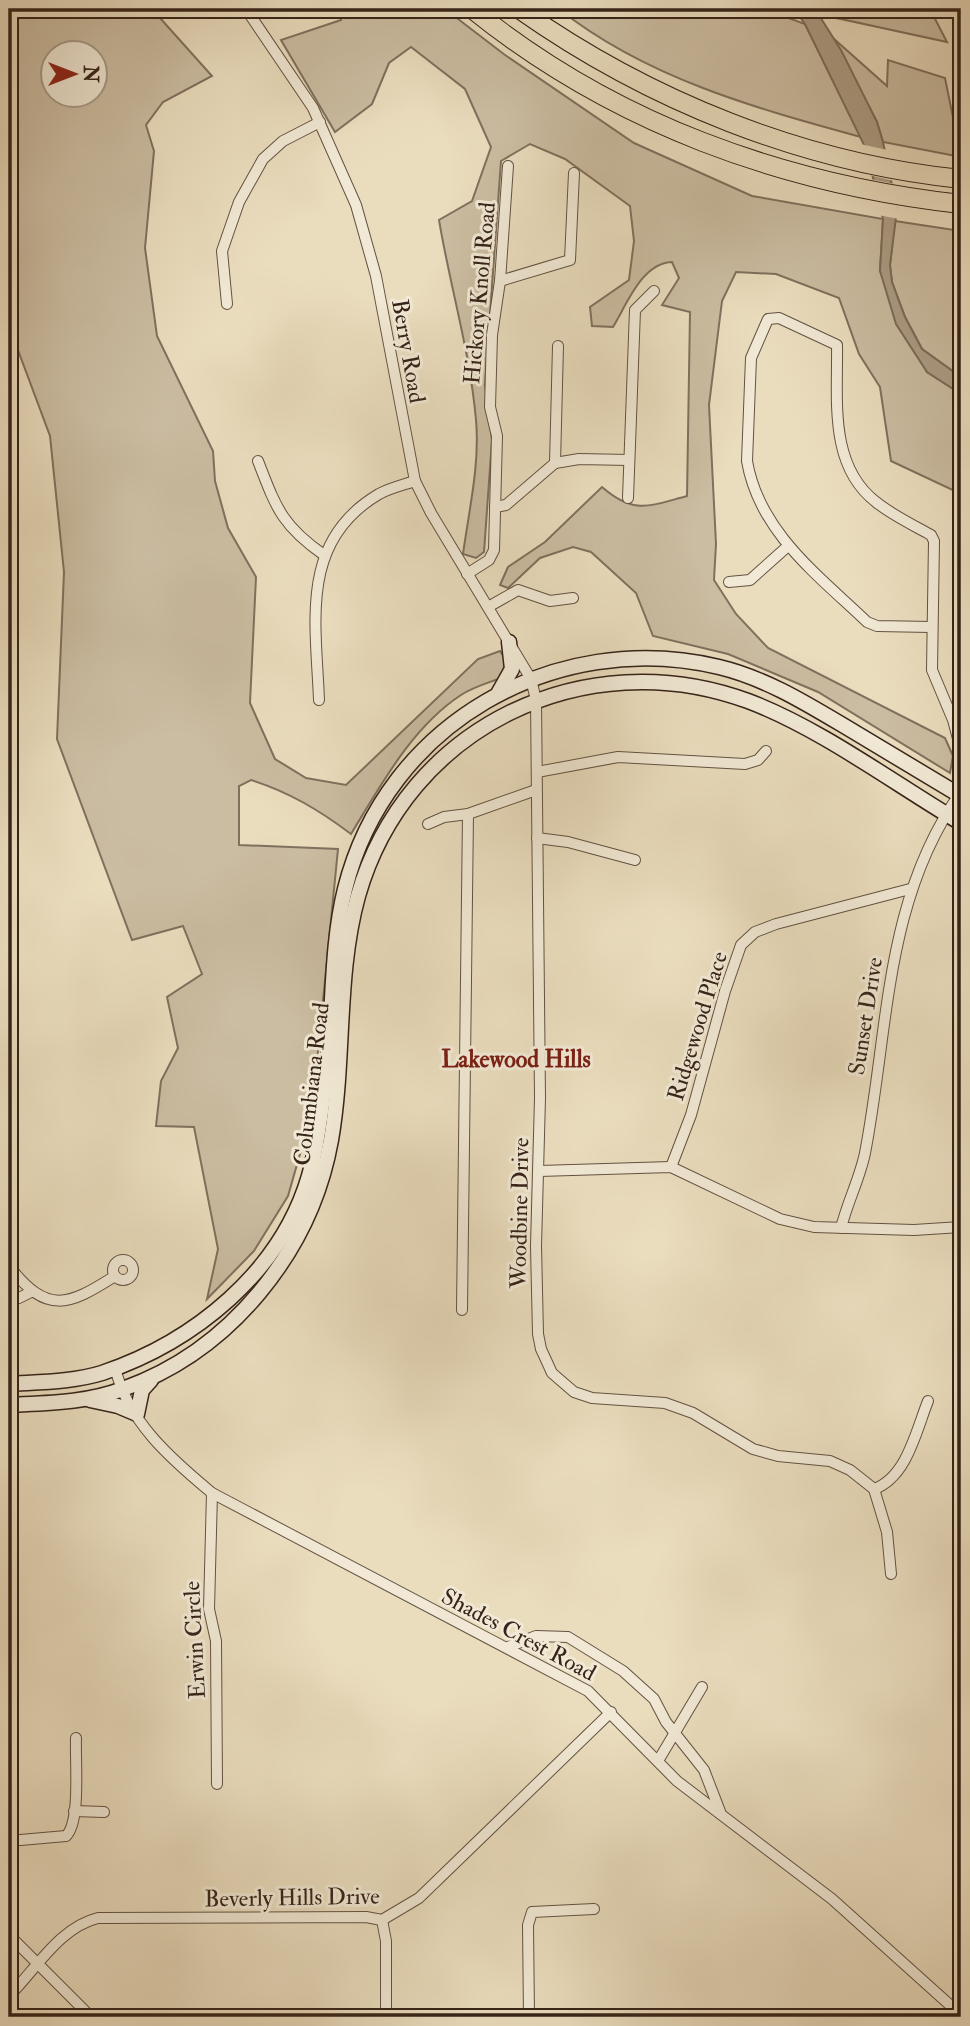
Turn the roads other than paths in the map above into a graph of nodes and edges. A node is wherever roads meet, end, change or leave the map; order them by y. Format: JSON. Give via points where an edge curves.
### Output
{"nodes":[{"id":1,"x":246,"y":9,"type":"edge"},
{"id":2,"x":472,"y":9,"type":"edge"},
{"id":3,"x":519,"y":9,"type":"edge"},
{"id":4,"x":320,"y":122,"type":"junction"},
{"id":5,"x":509,"y":166,"type":"dead end"},
{"id":6,"x":574,"y":173,"type":"dead end"},
{"id":7,"x":961,"y":179,"type":"edge"},
{"id":8,"x":961,"y":204,"type":"edge"},
{"id":9,"x":500,"y":282,"type":"junction"},
{"id":10,"x":654,"y":291,"type":"dead end"},
{"id":11,"x":227,"y":304,"type":"dead end"},
{"id":12,"x":558,"y":346,"type":"dead end"},
{"id":13,"x":629,"y":460,"type":"junction"},
{"id":14,"x":258,"y":461,"type":"dead end"},
{"id":15,"x":555,"y":463,"type":"junction"},
{"id":16,"x":415,"y":481,"type":"junction"},
{"id":17,"x":628,"y":498,"type":"dead end"},
{"id":18,"x":495,"y":507,"type":"junction"},
{"id":19,"x":788,"y":546,"type":"junction"},
{"id":20,"x":324,"y":555,"type":"junction"},
{"id":21,"x":467,"y":574,"type":"junction"},
{"id":22,"x":729,"y":582,"type":"dead end"},
{"id":23,"x":573,"y":598,"type":"dead end"},
{"id":24,"x":488,"y":607,"type":"junction"},
{"id":25,"x":932,"y":626,"type":"junction"},
{"id":26,"x":509,"y":642,"type":"junction"},
{"id":27,"x":531,"y":679,"type":"junction"},
{"id":28,"x":499,"y":692,"type":"junction"},
{"id":29,"x":319,"y":700,"type":"dead end"},
{"id":30,"x":536,"y":700,"type":"junction"},
{"id":31,"x":961,"y":750,"type":"edge"},
{"id":32,"x":766,"y":751,"type":"dead end"},
{"id":33,"x":537,"y":772,"type":"junction"},
{"id":34,"x":536,"y":790,"type":"junction"},
{"id":35,"x":961,"y":794,"type":"edge"},
{"id":36,"x":468,"y":814,"type":"junction"},
{"id":37,"x":945,"y":814,"type":"junction"},
{"id":38,"x":428,"y":824,"type":"dead end"},
{"id":39,"x":961,"y":824,"type":"edge"},
{"id":40,"x":537,"y":838,"type":"junction"},
{"id":41,"x":635,"y":860,"type":"dead end"},
{"id":42,"x":910,"y":889,"type":"junction"},
{"id":43,"x":344,"y":930,"type":"junction"},
{"id":44,"x":671,"y":1167,"type":"junction"},
{"id":45,"x":539,"y":1171,"type":"junction"},
{"id":46,"x":961,"y":1227,"type":"edge"},
{"id":47,"x":841,"y":1228,"type":"junction"},
{"id":48,"x":9,"y":1266,"type":"edge"},
{"id":49,"x":115,"y":1276,"type":"dead end"},
{"id":50,"x":32,"y":1292,"type":"junction"},
{"id":51,"x":9,"y":1297,"type":"edge"},
{"id":52,"x":462,"y":1310,"type":"dead end"},
{"id":53,"x":115,"y":1367,"type":"junction"},
{"id":54,"x":156,"y":1376,"type":"junction"},
{"id":55,"x":13,"y":1382,"type":"edge"},
{"id":56,"x":120,"y":1391,"type":"junction"},
{"id":57,"x":85,"y":1399,"type":"junction"},
{"id":58,"x":928,"y":1401,"type":"dead end"},
{"id":59,"x":9,"y":1405,"type":"edge"},
{"id":60,"x":137,"y":1414,"type":"junction"},
{"id":61,"x":874,"y":1489,"type":"junction"},
{"id":62,"x":212,"y":1493,"type":"junction"},
{"id":63,"x":891,"y":1574,"type":"dead end"},
{"id":64,"x":508,"y":1647,"type":"junction"},
{"id":65,"x":702,"y":1687,"type":"dead end"},
{"id":66,"x":611,"y":1712,"type":"junction"},
{"id":67,"x":674,"y":1733,"type":"junction"},
{"id":68,"x":76,"y":1738,"type":"dead end"},
{"id":69,"x":658,"y":1761,"type":"junction"},
{"id":70,"x":217,"y":1784,"type":"dead end"},
{"id":71,"x":74,"y":1811,"type":"junction"},
{"id":72,"x":104,"y":1812,"type":"dead end"},
{"id":73,"x":721,"y":1814,"type":"junction"},
{"id":74,"x":9,"y":1841,"type":"edge"},
{"id":75,"x":594,"y":1909,"type":"dead end"},
{"id":76,"x":382,"y":1920,"type":"junction"},
{"id":77,"x":9,"y":1935,"type":"edge"},
{"id":78,"x":38,"y":1964,"type":"junction"},
{"id":79,"x":9,"y":1996,"type":"edge"},
{"id":80,"x":961,"y":2015,"type":"edge"},
{"id":81,"x":90,"y":2017,"type":"edge"},
{"id":82,"x":386,"y":2017,"type":"edge"},
{"id":83,"x":529,"y":2017,"type":"edge"}],
"edges":[{"from":1,"to":4,"type":"street","name":"Berry Road"},
{"from":2,"to":8,"type":"highway","via":[[583,88],[682,136],[768,166],[865,191]]},
{"from":3,"to":7,"type":"highway","via":[[643,84],[760,133],[839,157]]},
{"from":4,"to":11,"type":"street","via":[[283,141],[263,159],[239,202],[222,251]]},
{"from":4,"to":16,"type":"street","name":"Berry Road","via":[[356,205],[373,264]]},
{"from":5,"to":9,"type":"street","name":"Hickory Knoll Road"},
{"from":6,"to":9,"type":"street","via":[[570,260]]},
{"from":9,"to":18,"type":"street","name":"Hickory Knoll Road","via":[[492,335],[490,407],[497,436]]},
{"from":10,"to":13,"type":"street","via":[[635,310]]},
{"from":12,"to":15,"type":"street"},
{"from":13,"to":15,"type":"street","via":[[579,458]]},
{"from":13,"to":17,"type":"street"},
{"from":14,"to":20,"type":"street","via":[[279,514],[299,538]]},
{"from":15,"to":18,"type":"street","via":[[506,505]]},
{"from":16,"to":20,"type":"street","via":[[361,506]]},
{"from":16,"to":21,"type":"street","name":"Berry Road"},
{"from":18,"to":21,"type":"street","name":"Hickory Knoll Road","via":[[493,555]]},
{"from":19,"to":22,"type":"street","via":[[750,580]]},
{"from":19,"to":25,"type":"street","via":[[867,622]]},
{"from":19,"to":25,"type":"street","via":[[778,536],[750,478],[747,461],[751,358],[768,319],[779,318],[838,345],[841,449],[874,501],[932,535]]},
{"from":20,"to":29,"type":"street","via":[[315,600]]},
{"from":21,"to":24,"type":"street","name":"Berry Road"},
{"from":23,"to":24,"type":"street","via":[[550,601],[518,590]]},
{"from":24,"to":26,"type":"street","name":"Berry Road"},
{"from":25,"to":31,"type":"street","via":[[932,670]]},
{"from":26,"to":27,"type":"street","name":"Berry Road"},
{"from":26,"to":28,"type":"main road","via":[[512,669]]},
{"from":27,"to":28,"type":"main road","name":"Columbiana Road"},
{"from":27,"to":30,"type":"street","name":"Berry Road"},
{"from":27,"to":35,"type":"main road","name":"Columbiana Road","via":[[611,659],[670,658],[721,667],[799,699]]},
{"from":28,"to":43,"type":"main road","name":"Columbiana Road","via":[[433,738],[390,788],[355,856]]},
{"from":30,"to":33,"type":"street","name":"Woodbine Drive"},
{"from":30,"to":37,"type":"main road","name":"Columbiana Road","via":[[615,681],[645,680],[687,684],[749,701],[816,734]]},
{"from":30,"to":43,"type":"main road","name":"Columbiana Road","via":[[471,735],[415,789],[373,855]]},
{"from":32,"to":33,"type":"street","via":[[745,764],[618,757]]},
{"from":33,"to":34,"type":"street","name":"Woodbine Drive"},
{"from":34,"to":36,"type":"street"},
{"from":34,"to":40,"type":"street","name":"Woodbine Drive"},
{"from":35,"to":37,"type":"street","name":"Sunset Drive"},
{"from":36,"to":38,"type":"street"},
{"from":36,"to":52,"type":"street"},
{"from":37,"to":39,"type":"main road","name":"Columbiana Road"},
{"from":37,"to":42,"type":"street","name":"Sunset Drive"},
{"from":40,"to":41,"type":"street"},
{"from":40,"to":45,"type":"street","name":"Woodbine Drive"},
{"from":42,"to":44,"type":"street","name":"Ridgewood Place","via":[[776,924],[755,932],[741,945]]},
{"from":42,"to":47,"type":"street","name":"Sunset Drive","via":[[890,978],[864,1155]]},
{"from":43,"to":53,"type":"main road","name":"Columbiana Road","via":[[318,1127],[308,1177],[292,1216],[257,1272],[209,1318],[155,1352]]},
{"from":43,"to":54,"type":"main road","name":"Columbiana Road","via":[[332,1137],[323,1178],[302,1231],[264,1288],[225,1328]]},
{"from":44,"to":45,"type":"street"},
{"from":44,"to":47,"type":"street","via":[[780,1219]]},
{"from":45,"to":61,"type":"street","name":"Woodbine Drive","via":[[538,1334],[552,1373],[574,1392],[592,1398],[665,1403],[693,1413],[752,1449],[830,1461]]},
{"from":46,"to":47,"type":"street"},
{"from":48,"to":50,"type":"street"},
{"from":49,"to":50,"type":"street","via":[[74,1299],[49,1299]]},
{"from":50,"to":51,"type":"street"},
{"from":53,"to":55,"type":"main road","name":"Columbiana Road","via":[[68,1380]]},
{"from":53,"to":56,"type":"street","name":"Shades Crest Road"},
{"from":54,"to":56,"type":"main road","name":"Columbiana Road"},
{"from":54,"to":60,"type":"main road","via":[[142,1390]]},
{"from":56,"to":57,"type":"main road","name":"Columbiana Road"},
{"from":56,"to":60,"type":"street","name":"Shades Crest Road"},
{"from":57,"to":59,"type":"main road","name":"Columbiana Road"},
{"from":57,"to":60,"type":"main road"},
{"from":58,"to":61,"type":"street","via":[[902,1466],[887,1485]]},
{"from":60,"to":62,"type":"street","name":"Shades Crest Road","via":[[163,1453]]},
{"from":61,"to":63,"type":"street","via":[[887,1532]]},
{"from":62,"to":64,"type":"street","name":"Shades Crest Road"},
{"from":62,"to":70,"type":"street","name":"Erwin Circle","via":[[209,1609],[216,1641]]},
{"from":64,"to":66,"type":"street","name":"Shades Crest Road","via":[[588,1691]]},
{"from":64,"to":67,"type":"street","via":[[536,1636],[568,1637],[640,1684]]},
{"from":65,"to":67,"type":"street"},
{"from":66,"to":69,"type":"street","name":"Shades Crest Road"},
{"from":66,"to":76,"type":"street","name":"Beverly Hills Drive","via":[[419,1898]]},
{"from":67,"to":69,"type":"street"},
{"from":67,"to":73,"type":"street","via":[[704,1770]]},
{"from":68,"to":71,"type":"street"},
{"from":69,"to":73,"type":"street","name":"Shades Crest Road"},
{"from":71,"to":72,"type":"street"},
{"from":71,"to":74,"type":"street","via":[[66,1836]]},
{"from":73,"to":80,"type":"street","name":"Shades Crest Road","via":[[832,1899]]},
{"from":75,"to":83,"type":"street","via":[[532,1912],[528,1924]]},
{"from":76,"to":78,"type":"street","name":"Beverly Hills Drive","via":[[98,1918],[79,1922]]},
{"from":76,"to":82,"type":"street"},
{"from":77,"to":78,"type":"street"},
{"from":78,"to":79,"type":"street","name":"Beverly Hills Drive"},
{"from":78,"to":81,"type":"street"}]}
